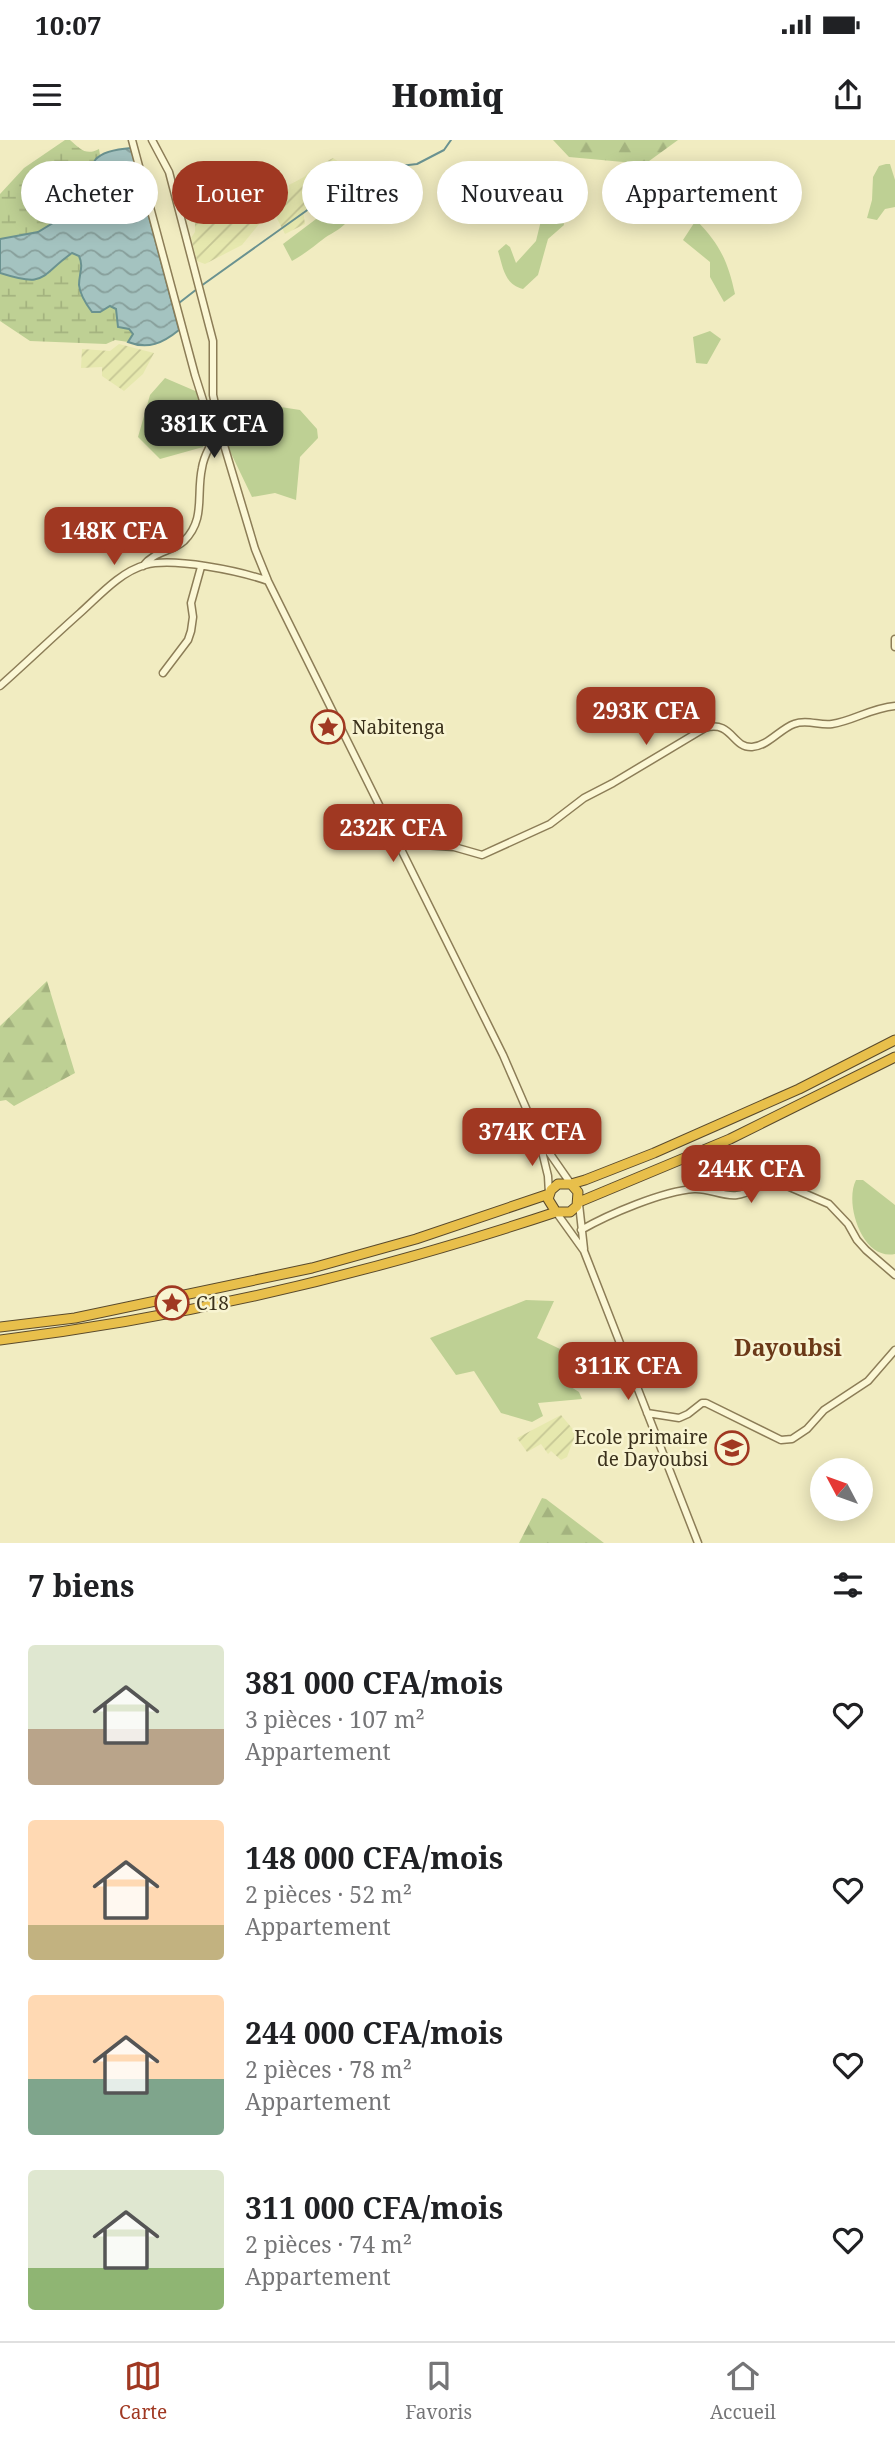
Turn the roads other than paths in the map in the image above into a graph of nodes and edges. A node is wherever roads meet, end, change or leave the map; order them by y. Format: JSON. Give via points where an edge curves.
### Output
{"nodes":[{"id":1,"x":132,"y":140,"type":"edge"},
{"id":2,"x":152,"y":140,"type":"edge"},
{"id":3,"x":222,"y":435,"type":"junction"},
{"id":4,"x":209,"y":448,"type":"dead end"},
{"id":5,"x":143,"y":566,"type":"junction"},
{"id":6,"x":201,"y":567,"type":"junction"},
{"id":7,"x":268,"y":581,"type":"junction"},
{"id":8,"x":895,"y":639,"type":"edge"},
{"id":9,"x":895,"y":647,"type":"edge"},
{"id":10,"x":163,"y":673,"type":"dead end"},
{"id":11,"x":0,"y":686,"type":"edge"},
{"id":12,"x":895,"y":706,"type":"edge"},
{"id":13,"x":391,"y":831,"type":"junction"},
{"id":14,"x":895,"y":1040,"type":"edge"},
{"id":15,"x":895,"y":1057,"type":"edge"},
{"id":16,"x":539,"y":1138,"type":"junction"},
{"id":17,"x":571,"y":1184,"type":"junction"},
{"id":18,"x":549,"y":1194,"type":"junction"},
{"id":19,"x":579,"y":1202,"type":"junction"},
{"id":20,"x":556,"y":1212,"type":"junction"},
{"id":21,"x":581,"y":1230,"type":"junction"},
{"id":22,"x":584,"y":1251,"type":"junction"},
{"id":23,"x":895,"y":1275,"type":"edge"},
{"id":24,"x":0,"y":1327,"type":"edge"},
{"id":25,"x":0,"y":1340,"type":"edge"},
{"id":26,"x":895,"y":1350,"type":"edge"},
{"id":27,"x":647,"y":1413,"type":"junction"},
{"id":28,"x":698,"y":1543,"type":"edge"}],
"edges":[{"from":1,"to":3,"type":"street","via":[[195,375],[207,413]]},
{"from":2,"to":3,"type":"street","via":[[169,172],[213,341],[213,395]]},
{"from":3,"to":7,"type":"street"},
{"from":4,"to":5,"type":"street","via":[[201,470],[195,527],[183,542],[149,558]]},
{"from":5,"to":6,"type":"street"},
{"from":5,"to":11,"type":"street","via":[[96,598]]},
{"from":6,"to":7,"type":"street"},
{"from":6,"to":10,"type":"street","via":[[191,603],[188,640]]},
{"from":7,"to":13,"type":"street"},
{"from":8,"to":9,"type":"street"},
{"from":12,"to":13,"type":"street","via":[[831,724],[797,723],[748,748],[722,727],[705,727],[584,798],[550,824],[482,855],[423,845]]},
{"from":13,"to":16,"type":"street"},
{"from":14,"to":17,"type":"highway","via":[[724,1123]]},
{"from":15,"to":19,"type":"highway","via":[[730,1139]]},
{"from":16,"to":17,"type":"street"},
{"from":16,"to":18,"type":"street"},
{"from":17,"to":18,"type":"highway","via":[[558,1184]]},
{"from":17,"to":19,"type":"highway"},
{"from":18,"to":20,"type":"highway"},
{"from":18,"to":24,"type":"highway","via":[[416,1240],[312,1268],[88,1315]]},
{"from":19,"to":20,"type":"highway","via":[[570,1212]]},
{"from":19,"to":21,"type":"street"},
{"from":20,"to":22,"type":"street"},
{"from":20,"to":25,"type":"highway","via":[[314,1283],[71,1332]]},
{"from":21,"to":22,"type":"street"},
{"from":21,"to":23,"type":"street","via":[[649,1200],[694,1189],[738,1195],[778,1182],[829,1204],[866,1250]]},
{"from":22,"to":27,"type":"street"},
{"from":26,"to":27,"type":"street","via":[[868,1381],[787,1440],[706,1403],[679,1418]]},
{"from":27,"to":28,"type":"street"}]}
